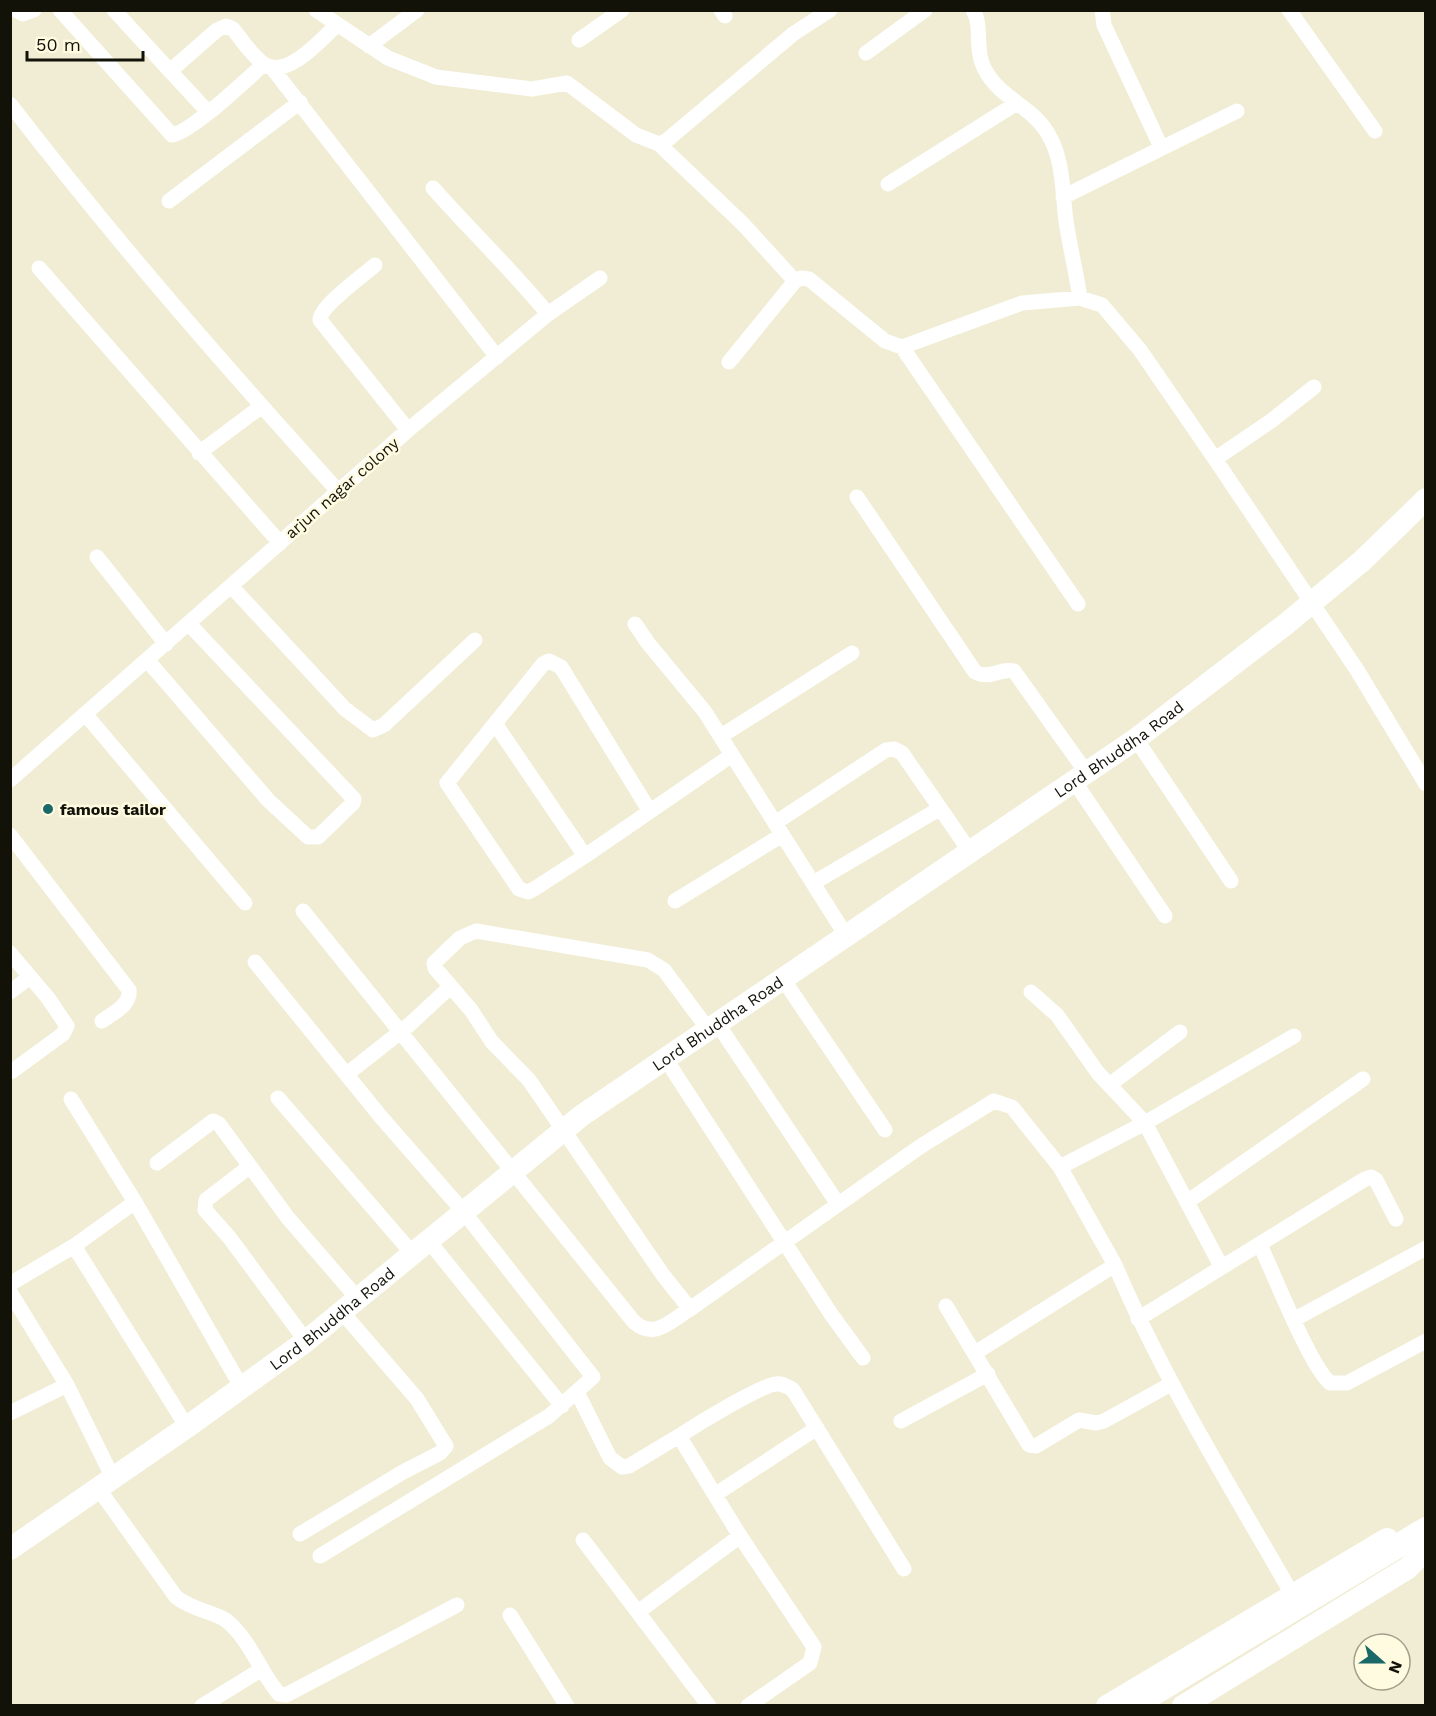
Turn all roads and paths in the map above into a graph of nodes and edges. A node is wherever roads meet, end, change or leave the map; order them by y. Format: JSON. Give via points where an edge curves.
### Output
{"nodes":[{"id":1,"x":16,"y":10,"type":"edge"},
{"id":2,"x":34,"y":10,"type":"edge"},
{"id":3,"x":60,"y":10,"type":"edge"},
{"id":4,"x":114,"y":10,"type":"edge"},
{"id":5,"x":316,"y":10,"type":"edge"},
{"id":6,"x":417,"y":10,"type":"edge"},
{"id":7,"x":622,"y":10,"type":"edge"},
{"id":8,"x":830,"y":10,"type":"edge"},
{"id":9,"x":925,"y":10,"type":"edge"},
{"id":10,"x":973,"y":10,"type":"edge"},
{"id":11,"x":1102,"y":10,"type":"edge"},
{"id":12,"x":1289,"y":10,"type":"edge"},
{"id":13,"x":337,"y":25,"type":"junction"},
{"id":14,"x":579,"y":40,"type":"dead end"},
{"id":15,"x":369,"y":46,"type":"junction"},
{"id":16,"x":866,"y":53,"type":"dead end"},
{"id":17,"x":268,"y":66,"type":"junction"},
{"id":18,"x":170,"y":71,"type":"junction"},
{"id":19,"x":300,"y":102,"type":"junction"},
{"id":20,"x":1017,"y":103,"type":"junction"},
{"id":21,"x":10,"y":104,"type":"edge"},
{"id":22,"x":1237,"y":111,"type":"dead end"},
{"id":23,"x":208,"y":112,"type":"junction"},
{"id":24,"x":1375,"y":131,"type":"dead end"},
{"id":25,"x":659,"y":144,"type":"junction"},
{"id":26,"x":1161,"y":147,"type":"junction"},
{"id":27,"x":888,"y":184,"type":"dead end"},
{"id":28,"x":433,"y":188,"type":"dead end"},
{"id":29,"x":1063,"y":197,"type":"junction"},
{"id":30,"x":170,"y":201,"type":"dead end"},
{"id":31,"x":375,"y":265,"type":"dead end"},
{"id":32,"x":39,"y":268,"type":"dead end"},
{"id":33,"x":600,"y":278,"type":"dead end"},
{"id":34,"x":795,"y":281,"type":"junction"},
{"id":35,"x":1080,"y":298,"type":"junction"},
{"id":36,"x":548,"y":314,"type":"junction"},
{"id":37,"x":902,"y":346,"type":"junction"},
{"id":38,"x":497,"y":357,"type":"junction"},
{"id":39,"x":729,"y":362,"type":"dead end"},
{"id":40,"x":1314,"y":387,"type":"dead end"},
{"id":41,"x":262,"y":406,"type":"junction"},
{"id":42,"x":408,"y":430,"type":"junction"},
{"id":43,"x":199,"y":453,"type":"junction"},
{"id":44,"x":1215,"y":459,"type":"junction"},
{"id":45,"x":338,"y":491,"type":"junction"},
{"id":46,"x":857,"y":498,"type":"dead end"},
{"id":47,"x":1425,"y":499,"type":"edge"},
{"id":48,"x":280,"y":543,"type":"junction"},
{"id":49,"x":97,"y":557,"type":"dead end"},
{"id":50,"x":231,"y":586,"type":"junction"},
{"id":51,"x":1311,"y":603,"type":"junction"},
{"id":52,"x":1078,"y":604,"type":"dead end"},
{"id":53,"x":635,"y":624,"type":"dead end"},
{"id":54,"x":190,"y":625,"type":"junction"},
{"id":55,"x":475,"y":640,"type":"dead end"},
{"id":56,"x":166,"y":644,"type":"junction"},
{"id":57,"x":852,"y":653,"type":"dead end"},
{"id":58,"x":148,"y":661,"type":"junction"},
{"id":59,"x":86,"y":714,"type":"junction"},
{"id":60,"x":496,"y":725,"type":"junction"},
{"id":61,"x":721,"y":736,"type":"junction"},
{"id":62,"x":1136,"y":739,"type":"junction"},
{"id":63,"x":732,"y":755,"type":"junction"},
{"id":64,"x":1080,"y":777,"type":"junction"},
{"id":65,"x":10,"y":780,"type":"edge"},
{"id":66,"x":1425,"y":784,"type":"edge"},
{"id":67,"x":939,"y":809,"type":"junction"},
{"id":68,"x":649,"y":810,"type":"junction"},
{"id":69,"x":779,"y":829,"type":"junction"},
{"id":70,"x":10,"y":835,"type":"edge"},
{"id":71,"x":971,"y":853,"type":"junction"},
{"id":72,"x":585,"y":856,"type":"junction"},
{"id":73,"x":1231,"y":881,"type":"dead end"},
{"id":74,"x":814,"y":882,"type":"junction"},
{"id":75,"x":675,"y":901,"type":"dead end"},
{"id":76,"x":246,"y":903,"type":"dead end"},
{"id":77,"x":303,"y":911,"type":"dead end"},
{"id":78,"x":1165,"y":916,"type":"dead end"},
{"id":79,"x":845,"y":934,"type":"junction"},
{"id":80,"x":10,"y":953,"type":"edge"},
{"id":81,"x":255,"y":962,"type":"dead end"},
{"id":82,"x":30,"y":977,"type":"junction"},
{"id":83,"x":783,"y":979,"type":"junction"},
{"id":84,"x":450,"y":987,"type":"junction"},
{"id":85,"x":10,"y":992,"type":"edge"},
{"id":86,"x":1031,"y":992,"type":"dead end"},
{"id":87,"x":102,"y":1021,"type":"dead end"},
{"id":88,"x":712,"y":1026,"type":"junction"},
{"id":89,"x":400,"y":1032,"type":"junction"},
{"id":90,"x":1180,"y":1032,"type":"dead end"},
{"id":91,"x":1294,"y":1036,"type":"dead end"},
{"id":92,"x":665,"y":1058,"type":"junction"},
{"id":93,"x":11,"y":1072,"type":"edge"},
{"id":94,"x":347,"y":1074,"type":"junction"},
{"id":95,"x":1363,"y":1079,"type":"dead end"},
{"id":96,"x":1109,"y":1085,"type":"junction"},
{"id":97,"x":278,"y":1098,"type":"dead end"},
{"id":98,"x":71,"y":1099,"type":"dead end"},
{"id":99,"x":1145,"y":1124,"type":"junction"},
{"id":100,"x":885,"y":1130,"type":"dead end"},
{"id":101,"x":564,"y":1131,"type":"junction"},
{"id":102,"x":157,"y":1163,"type":"dead end"},
{"id":103,"x":249,"y":1167,"type":"junction"},
{"id":104,"x":1060,"y":1167,"type":"junction"},
{"id":105,"x":513,"y":1171,"type":"junction"},
{"id":106,"x":135,"y":1202,"type":"junction"},
{"id":107,"x":1187,"y":1202,"type":"junction"},
{"id":108,"x":838,"y":1204,"type":"junction"},
{"id":109,"x":463,"y":1211,"type":"junction"},
{"id":110,"x":1396,"y":1219,"type":"dead end"},
{"id":111,"x":787,"y":1241,"type":"junction"},
{"id":112,"x":1260,"y":1245,"type":"junction"},
{"id":113,"x":74,"y":1246,"type":"junction"},
{"id":114,"x":420,"y":1246,"type":"junction"},
{"id":115,"x":1425,"y":1248,"type":"edge"},
{"id":116,"x":1115,"y":1264,"type":"junction"},
{"id":117,"x":1221,"y":1266,"type":"junction"},
{"id":118,"x":10,"y":1284,"type":"edge"},
{"id":119,"x":10,"y":1292,"type":"edge"},
{"id":120,"x":350,"y":1305,"type":"junction"},
{"id":121,"x":946,"y":1306,"type":"dead end"},
{"id":122,"x":690,"y":1309,"type":"junction"},
{"id":123,"x":1138,"y":1319,"type":"junction"},
{"id":124,"x":1295,"y":1319,"type":"junction"},
{"id":125,"x":306,"y":1341,"type":"junction"},
{"id":126,"x":1425,"y":1341,"type":"edge"},
{"id":127,"x":975,"y":1353,"type":"junction"},
{"id":128,"x":863,"y":1358,"type":"dead end"},
{"id":129,"x":988,"y":1374,"type":"junction"},
{"id":130,"x":1171,"y":1384,"type":"junction"},
{"id":131,"x":67,"y":1385,"type":"junction"},
{"id":132,"x":242,"y":1388,"type":"junction"},
{"id":133,"x":577,"y":1392,"type":"junction"},
{"id":134,"x":562,"y":1406,"type":"junction"},
{"id":135,"x":10,"y":1413,"type":"edge"},
{"id":136,"x":901,"y":1421,"type":"dead end"},
{"id":137,"x":187,"y":1427,"type":"junction"},
{"id":138,"x":817,"y":1428,"type":"junction"},
{"id":139,"x":679,"y":1436,"type":"junction"},
{"id":140,"x":441,"y":1453,"type":"junction"},
{"id":141,"x":460,"y":1471,"type":"junction"},
{"id":142,"x":105,"y":1483,"type":"junction"},
{"id":143,"x":716,"y":1494,"type":"junction"},
{"id":144,"x":1425,"y":1520,"type":"edge"},
{"id":145,"x":1425,"y":1529,"type":"edge"},
{"id":146,"x":300,"y":1534,"type":"dead end"},
{"id":147,"x":740,"y":1536,"type":"junction"},
{"id":148,"x":583,"y":1540,"type":"dead end"},
{"id":149,"x":10,"y":1548,"type":"edge"},
{"id":150,"x":1425,"y":1550,"type":"edge"},
{"id":151,"x":320,"y":1556,"type":"dead end"},
{"id":152,"x":904,"y":1569,"type":"dead end"},
{"id":153,"x":1292,"y":1594,"type":"junction"},
{"id":154,"x":457,"y":1605,"type":"dead end"},
{"id":155,"x":638,"y":1612,"type":"junction"},
{"id":156,"x":510,"y":1615,"type":"dead end"},
{"id":157,"x":262,"y":1669,"type":"junction"},
{"id":158,"x":202,"y":1706,"type":"edge"},
{"id":159,"x":567,"y":1706,"type":"edge"},
{"id":160,"x":709,"y":1706,"type":"edge"},
{"id":161,"x":748,"y":1706,"type":"edge"},
{"id":162,"x":1107,"y":1706,"type":"edge"},
{"id":163,"x":1133,"y":1706,"type":"edge"},
{"id":164,"x":1183,"y":1706,"type":"edge"}],
"edges":[{"from":1,"to":2,"type":"street","via":[[23,15]]},
{"from":3,"to":23,"type":"street","via":[[170,134],[182,132]]},
{"from":4,"to":18,"type":"street"},
{"from":5,"to":13,"type":"street"},
{"from":6,"to":15,"type":"street"},
{"from":7,"to":14,"type":"street"},
{"from":8,"to":25,"type":"street","via":[[793,34]]},
{"from":9,"to":16,"type":"street"},
{"from":10,"to":20,"type":"street","via":[[985,69],[998,90]]},
{"from":11,"to":26,"type":"street","via":[[1104,25]]},
{"from":12,"to":24,"type":"street"},
{"from":13,"to":15,"type":"street"},
{"from":13,"to":17,"type":"street","via":[[294,63],[283,68]]},
{"from":15,"to":25,"type":"street","via":[[403,66],[436,77],[532,89],[567,83],[636,135]]},
{"from":17,"to":18,"type":"street","via":[[226,26]]},
{"from":17,"to":19,"type":"street"},
{"from":17,"to":23,"type":"street"},
{"from":18,"to":23,"type":"street"},
{"from":19,"to":30,"type":"street"},
{"from":19,"to":38,"type":"street"},
{"from":20,"to":27,"type":"street"},
{"from":20,"to":29,"type":"street","via":[[1037,117],[1049,134],[1060,165]]},
{"from":21,"to":41,"type":"street"},
{"from":22,"to":26,"type":"street"},
{"from":25,"to":34,"type":"street","via":[[743,224]]},
{"from":26,"to":29,"type":"street"},
{"from":28,"to":36,"type":"street"},
{"from":29,"to":35,"type":"street"},
{"from":31,"to":42,"type":"street","via":[[328,306],[320,320]]},
{"from":32,"to":43,"type":"street"},
{"from":33,"to":36,"type":"street","name":"arjun nagar colony"},
{"from":34,"to":37,"type":"street","via":[[809,279],[885,341]]},
{"from":34,"to":39,"type":"street"},
{"from":35,"to":37,"type":"street","via":[[1022,303]]},
{"from":35,"to":44,"type":"street","via":[[1102,305],[1118,322]]},
{"from":36,"to":38,"type":"street","name":"arjun nagar colony"},
{"from":37,"to":52,"type":"street"},
{"from":38,"to":42,"type":"street","name":"arjun nagar colony"},
{"from":40,"to":44,"type":"street"},
{"from":41,"to":43,"type":"street"},
{"from":41,"to":45,"type":"street"},
{"from":42,"to":45,"type":"street","name":"arjun nagar colony"},
{"from":43,"to":48,"type":"street"},
{"from":44,"to":51,"type":"street"},
{"from":45,"to":48,"type":"street","name":"arjun nagar colony"},
{"from":46,"to":64,"type":"street","via":[[975,672],[989,676],[1005,669],[1014,671]]},
{"from":47,"to":51,"type":"street","name":"Lord Bhuddha Road","via":[[1362,561]]},
{"from":48,"to":50,"type":"street","name":"arjun nagar colony"},
{"from":49,"to":56,"type":"street"},
{"from":50,"to":54,"type":"street","name":"arjun nagar colony"},
{"from":50,"to":55,"type":"street","via":[[345,709],[373,730]]},
{"from":51,"to":62,"type":"street","name":"Lord Bhuddha Road"},
{"from":51,"to":66,"type":"street","via":[[1357,670]]},
{"from":53,"to":61,"type":"street"},
{"from":54,"to":56,"type":"street","name":"arjun nagar colony"},
{"from":54,"to":58,"type":"street","via":[[354,799],[318,837],[308,837],[268,800]]},
{"from":56,"to":58,"type":"street","name":"arjun nagar colony"},
{"from":57,"to":61,"type":"street"},
{"from":58,"to":59,"type":"street","name":"arjun nagar colony"},
{"from":59,"to":65,"type":"street","name":"arjun nagar colony"},
{"from":59,"to":76,"type":"street"},
{"from":60,"to":68,"type":"street","via":[[543,664],[555,662],[565,672]]},
{"from":60,"to":72,"type":"street"},
{"from":60,"to":72,"type":"street","via":[[447,783],[516,887],[528,891]]},
{"from":61,"to":63,"type":"street"},
{"from":62,"to":64,"type":"street","name":"Lord Bhuddha Road"},
{"from":62,"to":73,"type":"street"},
{"from":63,"to":68,"type":"street"},
{"from":63,"to":69,"type":"street"},
{"from":64,"to":71,"type":"street","name":"Lord Bhuddha Road"},
{"from":64,"to":78,"type":"street"},
{"from":67,"to":69,"type":"street","via":[[903,753],[890,748]]},
{"from":67,"to":71,"type":"street"},
{"from":67,"to":74,"type":"street"},
{"from":68,"to":72,"type":"street"},
{"from":69,"to":74,"type":"street"},
{"from":69,"to":75,"type":"street"},
{"from":70,"to":87,"type":"street","via":[[129,990],[126,1003]]},
{"from":71,"to":79,"type":"street","name":"Lord Bhuddha Road"},
{"from":74,"to":79,"type":"street"},
{"from":77,"to":89,"type":"street"},
{"from":79,"to":83,"type":"street","name":"Lord Bhuddha Road"},
{"from":80,"to":82,"type":"street"},
{"from":81,"to":94,"type":"street"},
{"from":82,"to":85,"type":"street"},
{"from":82,"to":93,"type":"street","via":[[66,1023],[67,1031]]},
{"from":83,"to":88,"type":"street","name":"Lord Bhuddha Road"},
{"from":83,"to":100,"type":"street"},
{"from":84,"to":88,"type":"street","via":[[434,963],[436,959],[468,933],[496,933],[655,963]]},
{"from":84,"to":89,"type":"street"},
{"from":84,"to":101,"type":"street","via":[[492,1042],[529,1080]]},
{"from":86,"to":96,"type":"street","via":[[1057,1015]]},
{"from":88,"to":92,"type":"street","name":"Lord Bhuddha Road"},
{"from":88,"to":108,"type":"street"},
{"from":89,"to":94,"type":"street"},
{"from":89,"to":105,"type":"street"},
{"from":90,"to":96,"type":"street"},
{"from":91,"to":99,"type":"street"},
{"from":92,"to":101,"type":"street","name":"Lord Bhuddha Road"},
{"from":92,"to":111,"type":"street"},
{"from":94,"to":109,"type":"street"},
{"from":95,"to":107,"type":"street"},
{"from":96,"to":99,"type":"street"},
{"from":97,"to":114,"type":"street"},
{"from":98,"to":106,"type":"street"},
{"from":99,"to":104,"type":"street"},
{"from":99,"to":107,"type":"street"},
{"from":101,"to":105,"type":"street","name":"Lord Bhuddha Road"},
{"from":101,"to":122,"type":"street"},
{"from":102,"to":103,"type":"street","via":[[213,1121],[226,1131]]},
{"from":103,"to":120,"type":"street"},
{"from":103,"to":125,"type":"street","via":[[206,1200],[205,1210]]},
{"from":104,"to":108,"type":"street","via":[[1012,1107],[994,1101]]},
{"from":104,"to":116,"type":"street"},
{"from":105,"to":109,"type":"street","name":"Lord Bhuddha Road"},
{"from":105,"to":122,"type":"street","via":[[644,1330],[655,1330]]},
{"from":106,"to":113,"type":"street"},
{"from":106,"to":132,"type":"street"},
{"from":107,"to":117,"type":"street"},
{"from":108,"to":111,"type":"street"},
{"from":109,"to":114,"type":"street","name":"Lord Bhuddha Road"},
{"from":109,"to":133,"type":"street","via":[[592,1375],[592,1380]]},
{"from":110,"to":112,"type":"street","via":[[1376,1180],[1371,1178]]},
{"from":111,"to":122,"type":"street"},
{"from":111,"to":128,"type":"street"},
{"from":112,"to":117,"type":"street"},
{"from":112,"to":124,"type":"street"},
{"from":113,"to":118,"type":"street"},
{"from":113,"to":137,"type":"street"},
{"from":114,"to":120,"type":"street","name":"Lord Bhuddha Road"},
{"from":114,"to":134,"type":"street"},
{"from":115,"to":124,"type":"street"},
{"from":116,"to":123,"type":"street"},
{"from":116,"to":127,"type":"street"},
{"from":117,"to":123,"type":"street"},
{"from":119,"to":131,"type":"street"},
{"from":120,"to":125,"type":"street","name":"Lord Bhuddha Road"},
{"from":120,"to":140,"type":"street","via":[[446,1443]]},
{"from":121,"to":127,"type":"street"},
{"from":123,"to":130,"type":"street"},
{"from":124,"to":126,"type":"street","via":[[1323,1377],[1338,1385]]},
{"from":125,"to":132,"type":"street","name":"Lord Bhuddha Road"},
{"from":127,"to":129,"type":"street"},
{"from":129,"to":130,"type":"street","via":[[1024,1441],[1032,1446],[1079,1420],[1096,1424],[1104,1421]]},
{"from":129,"to":136,"type":"street"},
{"from":130,"to":153,"type":"street"},
{"from":131,"to":135,"type":"street"},
{"from":131,"to":142,"type":"street"},
{"from":132,"to":137,"type":"street","name":"Lord Bhuddha Road"},
{"from":133,"to":134,"type":"street"},
{"from":133,"to":139,"type":"street","via":[[610,1458],[622,1467]]},
{"from":134,"to":141,"type":"street"},
{"from":137,"to":142,"type":"street","name":"Lord Bhuddha Road"},
{"from":138,"to":139,"type":"street","via":[[793,1390],[775,1384]]},
{"from":138,"to":143,"type":"street"},
{"from":138,"to":152,"type":"street"},
{"from":139,"to":143,"type":"street"},
{"from":140,"to":141,"type":"street"},
{"from":140,"to":146,"type":"street"},
{"from":141,"to":151,"type":"street"},
{"from":142,"to":149,"type":"street","name":"Lord Bhuddha Road"},
{"from":142,"to":157,"type":"street","via":[[176,1597],[185,1605],[224,1619],[237,1630]]},
{"from":143,"to":147,"type":"street"},
{"from":144,"to":153,"type":"street"},
{"from":145,"to":163,"type":"main road"},
{"from":147,"to":155,"type":"street"},
{"from":147,"to":161,"type":"street","via":[[814,1647],[810,1663]]},
{"from":148,"to":155,"type":"street"},
{"from":150,"to":164,"type":"street","via":[[1408,1568]]},
{"from":153,"to":162,"type":"street"},
{"from":154,"to":157,"type":"street","via":[[285,1695],[279,1694]]},
{"from":155,"to":160,"type":"street"},
{"from":156,"to":159,"type":"street"},
{"from":157,"to":158,"type":"street"}]}
